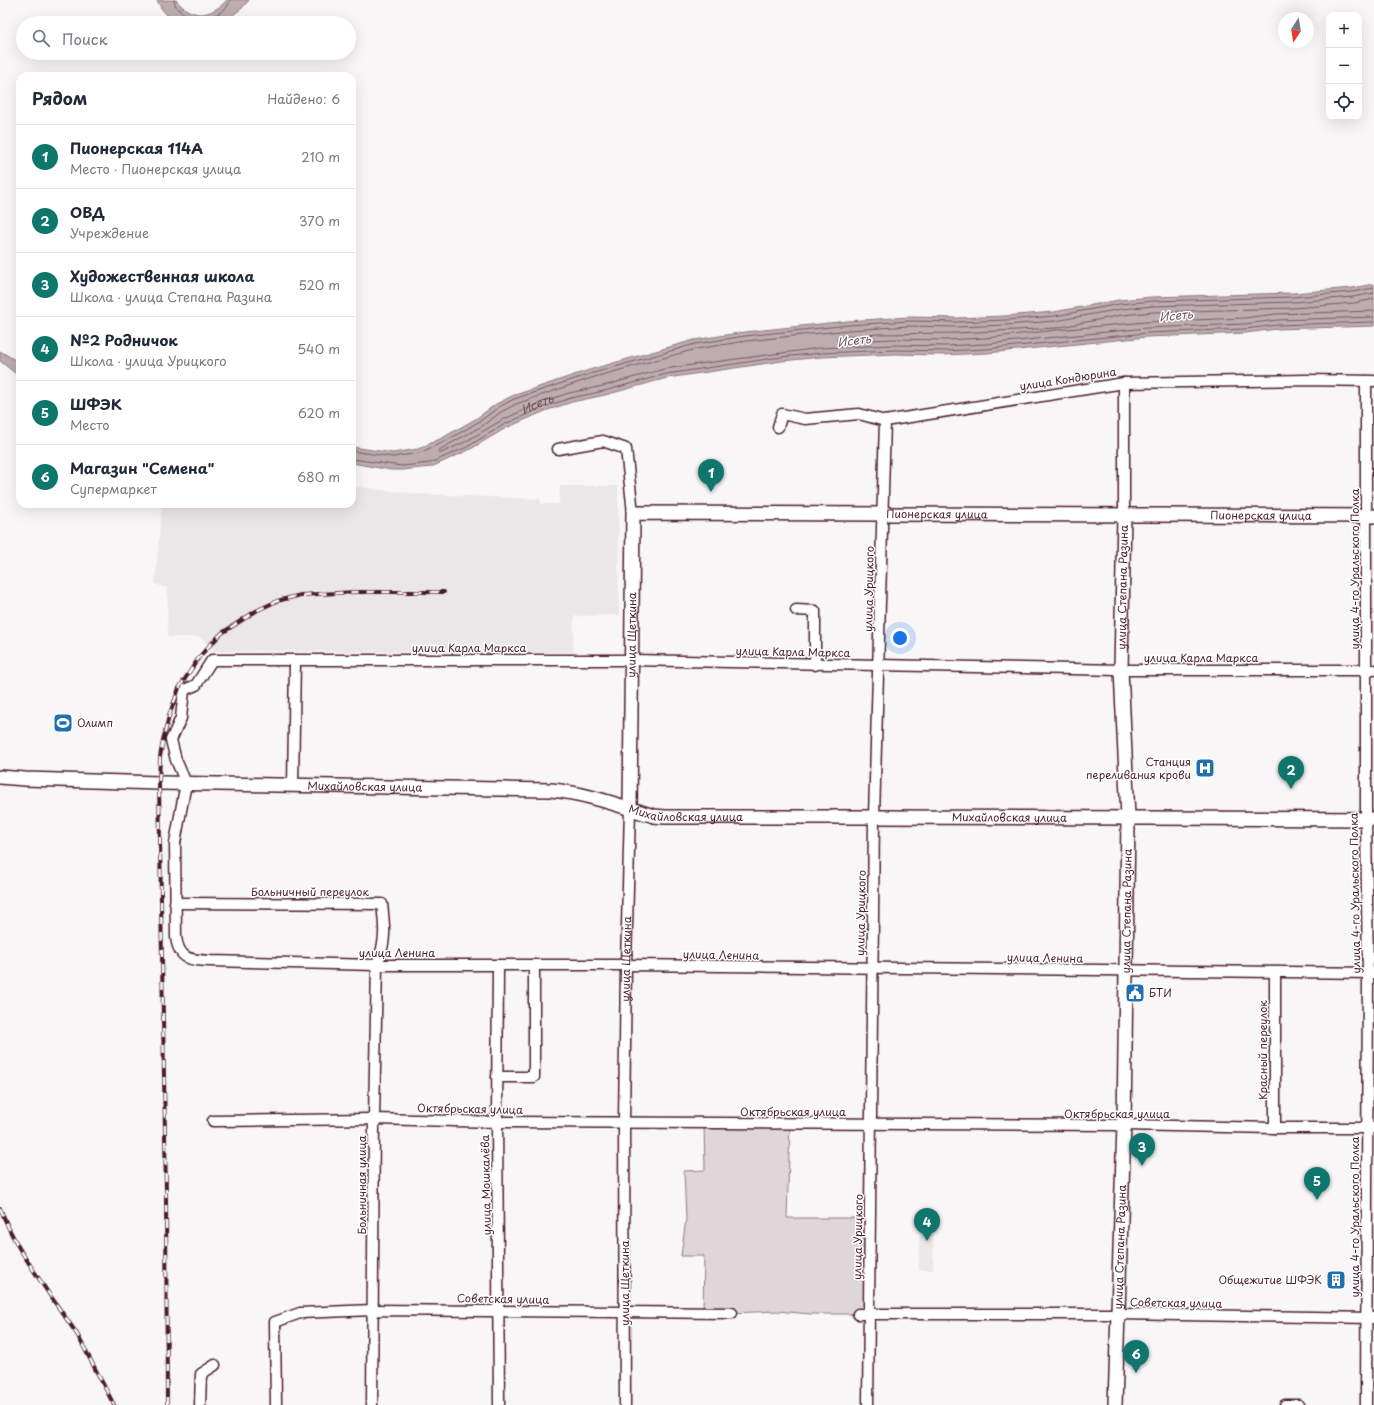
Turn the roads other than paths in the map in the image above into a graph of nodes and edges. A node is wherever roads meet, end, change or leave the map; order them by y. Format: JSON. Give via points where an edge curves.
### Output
{"nodes":[{"id":1,"x":1370,"y":381,"type":"edge"},
{"id":2,"x":1124,"y":383,"type":"junction"},
{"id":3,"x":885,"y":421,"type":"junction"},
{"id":4,"x":778,"y":427,"type":"dead end"},
{"id":5,"x":558,"y":449,"type":"dead end"},
{"id":6,"x":633,"y":512,"type":"junction"},
{"id":7,"x":882,"y":514,"type":"junction"},
{"id":8,"x":1124,"y":514,"type":"junction"},
{"id":9,"x":1370,"y":516,"type":"edge"},
{"id":10,"x":796,"y":610,"type":"dead end"},
{"id":11,"x":295,"y":660,"type":"junction"},
{"id":12,"x":632,"y":660,"type":"junction"},
{"id":13,"x":815,"y":664,"type":"junction"},
{"id":14,"x":879,"y":666,"type":"junction"},
{"id":15,"x":1121,"y":670,"type":"junction"},
{"id":16,"x":1370,"y":670,"type":"edge"},
{"id":17,"x":0,"y":777,"type":"edge"},
{"id":18,"x":186,"y":784,"type":"junction"},
{"id":19,"x":293,"y":786,"type":"junction"},
{"id":20,"x":630,"y":808,"type":"junction"},
{"id":21,"x":874,"y":816,"type":"junction"},
{"id":22,"x":1128,"y":817,"type":"junction"},
{"id":23,"x":1370,"y":819,"type":"edge"},
{"id":24,"x":176,"y":903,"type":"junction"},
{"id":25,"x":377,"y":965,"type":"junction"},
{"id":26,"x":498,"y":965,"type":"junction"},
{"id":27,"x":534,"y":965,"type":"junction"},
{"id":28,"x":626,"y":965,"type":"junction"},
{"id":29,"x":872,"y":968,"type":"junction"},
{"id":30,"x":1125,"y":971,"type":"junction"},
{"id":31,"x":1275,"y":973,"type":"junction"},
{"id":32,"x":1371,"y":973,"type":"edge"},
{"id":33,"x":497,"y":1077,"type":"junction"},
{"id":34,"x":374,"y":1119,"type":"junction"},
{"id":35,"x":213,"y":1121,"type":"dead end"},
{"id":36,"x":497,"y":1122,"type":"junction"},
{"id":37,"x":624,"y":1123,"type":"junction"},
{"id":38,"x":871,"y":1125,"type":"junction"},
{"id":39,"x":1124,"y":1125,"type":"junction"},
{"id":40,"x":1275,"y":1128,"type":"junction"},
{"id":41,"x":1370,"y":1128,"type":"edge"},
{"id":42,"x":374,"y":1310,"type":"junction"},
{"id":43,"x":499,"y":1311,"type":"junction"},
{"id":44,"x":626,"y":1313,"type":"junction"},
{"id":45,"x":732,"y":1313,"type":"dead end"},
{"id":46,"x":864,"y":1314,"type":"junction"},
{"id":47,"x":1117,"y":1314,"type":"junction"},
{"id":48,"x":1370,"y":1318,"type":"edge"},
{"id":49,"x":215,"y":1365,"type":"dead end"},
{"id":50,"x":200,"y":1405,"type":"edge"},
{"id":51,"x":276,"y":1405,"type":"edge"},
{"id":52,"x":372,"y":1405,"type":"edge"},
{"id":53,"x":499,"y":1405,"type":"edge"},
{"id":54,"x":625,"y":1405,"type":"edge"},
{"id":55,"x":868,"y":1405,"type":"edge"},
{"id":56,"x":1115,"y":1405,"type":"edge"},
{"id":57,"x":1285,"y":1405,"type":"edge"},
{"id":58,"x":1299,"y":1405,"type":"edge"},
{"id":59,"x":1366,"y":1405,"type":"edge"}],
"edges":[{"from":1,"to":2,"type":"street","name":"улица Кондюрина"},
{"from":1,"to":9,"type":"street","name":"улица 4-го Уральского Полка"},
{"from":2,"to":3,"type":"street","name":"улица Кондюрина"},
{"from":2,"to":8,"type":"street"},
{"from":3,"to":4,"type":"street","name":"улица Кондюрина","via":[[859,414],[805,419],[782,414]]},
{"from":3,"to":7,"type":"street","name":"улица Урицкого"},
{"from":5,"to":6,"type":"street","via":[[603,441],[626,449]]},
{"from":6,"to":7,"type":"main road","name":"Пионерская улица"},
{"from":6,"to":12,"type":"main road","name":"улица Щеткина"},
{"from":7,"to":8,"type":"main road","name":"Пионерская улица"},
{"from":7,"to":14,"type":"street","name":"улица Урицкого"},
{"from":8,"to":9,"type":"main road","name":"Пионерская улица"},
{"from":8,"to":15,"type":"main road","name":"улица Степана Разина"},
{"from":9,"to":16,"type":"street","name":"улица 4-го Уральского Полка"},
{"from":10,"to":13,"type":"street","via":[[815,611]]},
{"from":11,"to":12,"type":"street","name":"улица Карла Маркса"},
{"from":11,"to":18,"type":"street","name":"улица Карла Маркса","via":[[212,660],[196,685],[184,690],[181,718],[171,740]]},
{"from":11,"to":19,"type":"street"},
{"from":12,"to":13,"type":"street","name":"улица Карла Маркса"},
{"from":12,"to":20,"type":"main road","name":"улица Щеткина"},
{"from":13,"to":14,"type":"street","name":"улица Карла Маркса"},
{"from":14,"to":15,"type":"street","name":"улица Карла Маркса"},
{"from":14,"to":21,"type":"street","name":"улица Урицкого"},
{"from":15,"to":16,"type":"street","name":"улица Карла Маркса"},
{"from":15,"to":22,"type":"main road","name":"улица Степана Разина"},
{"from":16,"to":23,"type":"street","name":"улица 4-го Уральского Полка"},
{"from":17,"to":18,"type":"main road","name":"Михайловская улица"},
{"from":18,"to":19,"type":"main road","name":"Михайловская улица"},
{"from":18,"to":24,"type":"street","name":"улица Ленина","via":[[175,843]]},
{"from":19,"to":20,"type":"main road","name":"Михайловская улица","via":[[556,791],[587,796]]},
{"from":20,"to":21,"type":"main road","name":"Михайловская улица","via":[[665,817]]},
{"from":20,"to":28,"type":"street","name":"улица Щеткина"},
{"from":21,"to":22,"type":"main road","name":"Михайловская улица"},
{"from":21,"to":29,"type":"street","name":"улица Урицкого"},
{"from":22,"to":23,"type":"main road","name":"Михайловская улица"},
{"from":22,"to":30,"type":"main road","name":"улица Степана Разина"},
{"from":23,"to":32,"type":"street","name":"улица 4-го Уральского Полка"},
{"from":24,"to":25,"type":"street","name":"улица Ленина","via":[[177,948],[190,959]]},
{"from":24,"to":25,"type":"street","name":"Больничный переулок","via":[[382,904],[385,926],[383,948]]},
{"from":25,"to":26,"type":"street","name":"улица Ленина"},
{"from":25,"to":34,"type":"street","name":"Больничная улица"},
{"from":26,"to":27,"type":"street","name":"улица Ленина"},
{"from":26,"to":33,"type":"street","name":"улица Мошкалёва"},
{"from":27,"to":28,"type":"street","name":"улица Ленина"},
{"from":27,"to":33,"type":"street","via":[[534,1077]]},
{"from":28,"to":29,"type":"street","name":"улица Ленина"},
{"from":28,"to":37,"type":"street","name":"улица Щеткина"},
{"from":29,"to":30,"type":"street","name":"улица Ленина"},
{"from":29,"to":38,"type":"street","name":"улица Урицкого"},
{"from":30,"to":31,"type":"street","name":"улица Ленина"},
{"from":30,"to":39,"type":"main road","name":"улица Степана Разина"},
{"from":31,"to":32,"type":"street","name":"улица Ленина"},
{"from":31,"to":40,"type":"street","name":"Красный переулок"},
{"from":32,"to":41,"type":"street","name":"улица 4-го Уральского Полка"},
{"from":33,"to":36,"type":"street","name":"улица Мошкалёва"},
{"from":34,"to":35,"type":"street","name":"Октябрьская улица"},
{"from":34,"to":36,"type":"street","name":"Октябрьская улица"},
{"from":34,"to":42,"type":"street","name":"Больничная улица"},
{"from":36,"to":37,"type":"street","name":"Октябрьская улица"},
{"from":36,"to":43,"type":"street","name":"улица Мошкалёва"},
{"from":37,"to":38,"type":"street","name":"Октябрьская улица"},
{"from":37,"to":44,"type":"street","name":"улица Щеткина"},
{"from":38,"to":39,"type":"street","name":"Октябрьская улица"},
{"from":38,"to":46,"type":"street","name":"улица Урицкого"},
{"from":39,"to":40,"type":"street","name":"Октябрьская улица"},
{"from":39,"to":47,"type":"main road","name":"улица Степана Разина"},
{"from":40,"to":41,"type":"street","name":"Октябрьская улица"},
{"from":41,"to":48,"type":"street","name":"улица 4-го Уральского Полка"},
{"from":42,"to":43,"type":"street","name":"Советская улица"},
{"from":42,"to":51,"type":"street","name":"Советская улица","via":[[300,1313],[275,1322]]},
{"from":42,"to":52,"type":"street","name":"Больничная улица"},
{"from":43,"to":44,"type":"street","name":"Советская улица"},
{"from":43,"to":53,"type":"street","name":"улица Мошкалёва"},
{"from":44,"to":45,"type":"street","name":"Советская улица"},
{"from":44,"to":54,"type":"street","name":"улица Щеткина"},
{"from":46,"to":47,"type":"street","name":"Советская улица"},
{"from":46,"to":55,"type":"street","name":"улица Урицкого"},
{"from":47,"to":48,"type":"street","name":"Советская улица"},
{"from":47,"to":56,"type":"main road","name":"улица Степана Разина"},
{"from":48,"to":59,"type":"street","name":"улица 4-го Уральского Полка"},
{"from":49,"to":50,"type":"street","via":[[201,1374]]},
{"from":57,"to":58,"type":"street"}]}
